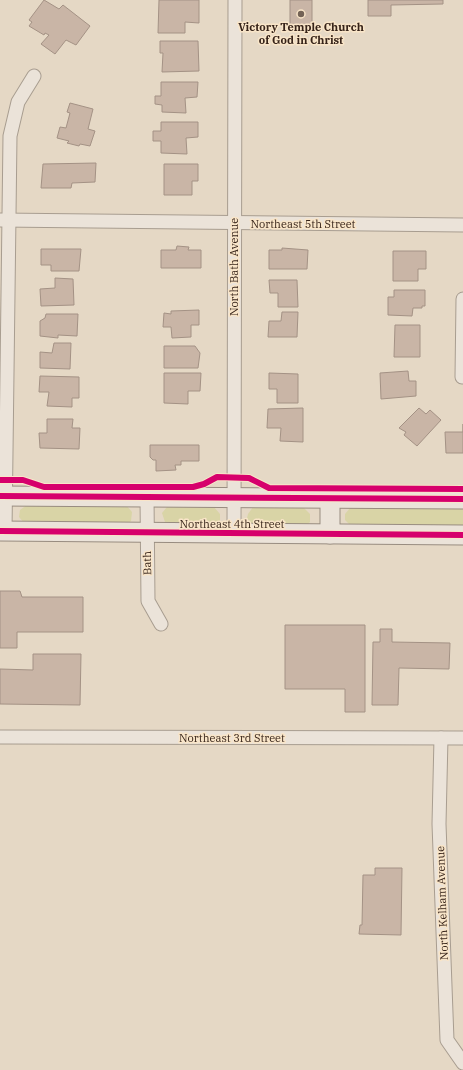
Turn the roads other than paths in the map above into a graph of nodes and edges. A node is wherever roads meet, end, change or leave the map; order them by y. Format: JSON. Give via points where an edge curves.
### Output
{"nodes":[{"id":1,"x":235,"y":0,"type":"edge"},
{"id":2,"x":34,"y":76,"type":"dead end"},
{"id":3,"x":5,"y":220,"type":"edge"},
{"id":4,"x":234,"y":224,"type":"junction"},
{"id":5,"x":463,"y":225,"type":"edge"},
{"id":6,"x":463,"y":299,"type":"edge"},
{"id":7,"x":462,"y":377,"type":"edge"},
{"id":8,"x":3,"y":496,"type":"edge"},
{"id":9,"x":147,"y":497,"type":"junction"},
{"id":10,"x":234,"y":498,"type":"junction"},
{"id":11,"x":330,"y":498,"type":"junction"},
{"id":12,"x":463,"y":499,"type":"edge"},
{"id":13,"x":2,"y":531,"type":"edge"},
{"id":14,"x":146,"y":533,"type":"junction"},
{"id":15,"x":234,"y":534,"type":"junction"},
{"id":16,"x":330,"y":534,"type":"junction"},
{"id":17,"x":463,"y":535,"type":"edge"},
{"id":18,"x":161,"y":624,"type":"dead end"},
{"id":19,"x":0,"y":738,"type":"edge"},
{"id":20,"x":441,"y":738,"type":"junction"},
{"id":21,"x":463,"y":738,"type":"edge"},
{"id":22,"x":463,"y":1063,"type":"edge"}],
"edges":[{"from":1,"to":4,"type":"street","name":"North Bath Avenue"},
{"from":2,"to":3,"type":"street","via":[[18,102],[10,136]]},
{"from":3,"to":4,"type":"street","name":"Northeast 5th Street"},
{"from":3,"to":8,"type":"street"},
{"from":4,"to":5,"type":"street","name":"Northeast 5th Street"},
{"from":4,"to":10,"type":"street","name":"North Bath Avenue"},
{"from":6,"to":7,"type":"street"},
{"from":8,"to":9,"type":"main road"},
{"from":8,"to":13,"type":"street"},
{"from":9,"to":10,"type":"main road"},
{"from":9,"to":14,"type":"street","name":"Bath"},
{"from":10,"to":11,"type":"main road"},
{"from":10,"to":15,"type":"street","name":"North Bath Avenue"},
{"from":11,"to":12,"type":"main road"},
{"from":11,"to":16,"type":"main road"},
{"from":13,"to":14,"type":"main road","name":"Northeast 4th Street"},
{"from":14,"to":15,"type":"main road","name":"Northeast 4th Street"},
{"from":14,"to":18,"type":"street","name":"Bath","via":[[148,601]]},
{"from":15,"to":16,"type":"main road","name":"Northeast 4th Street"},
{"from":16,"to":17,"type":"main road","name":"Northeast 4th Street"},
{"from":19,"to":20,"type":"street","name":"Northeast 3rd Street"},
{"from":20,"to":21,"type":"street","name":"Northeast 3rd Street"},
{"from":20,"to":22,"type":"street","name":"North Kelham Avenue","via":[[439,824],[447,1040]]}]}
